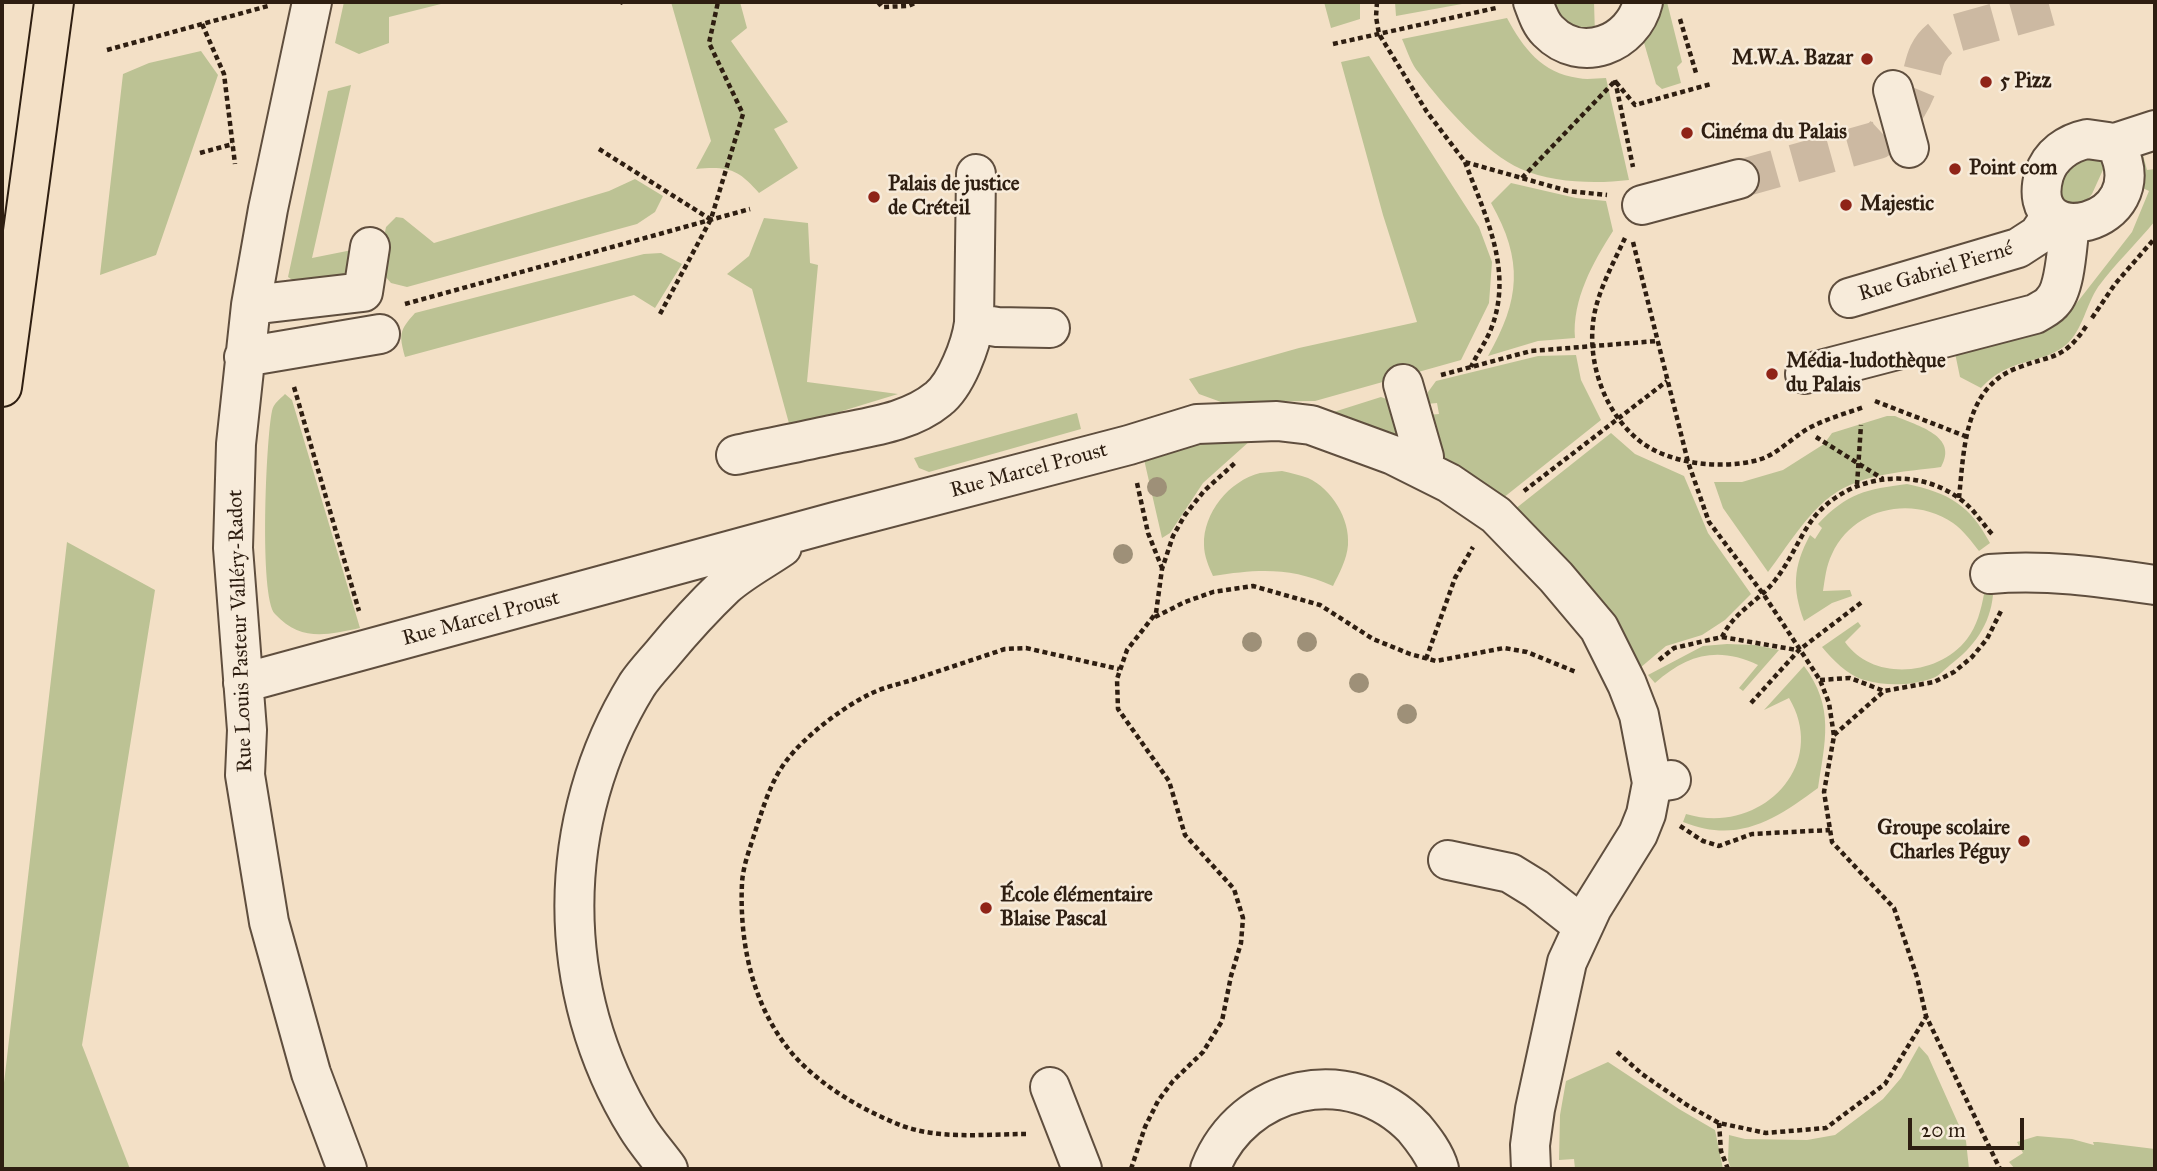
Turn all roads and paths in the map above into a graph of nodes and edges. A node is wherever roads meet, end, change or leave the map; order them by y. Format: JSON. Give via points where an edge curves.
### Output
{"nodes":[{"id":1,"x":54,"y":2,"type":"edge"},
{"id":2,"x":312,"y":2,"type":"edge"},
{"id":3,"x":718,"y":2,"type":"edge"},
{"id":4,"x":878,"y":2,"type":"edge"},
{"id":5,"x":917,"y":2,"type":"edge"},
{"id":6,"x":1377,"y":2,"type":"edge"},
{"id":7,"x":1643,"y":2,"type":"edge"},
{"id":8,"x":1516,"y":5,"type":"edge"},
{"id":9,"x":268,"y":6,"type":"dead end"},
{"id":10,"x":1678,"y":14,"type":"dead end"},
{"id":11,"x":202,"y":24,"type":"junction"},
{"id":12,"x":1379,"y":33,"type":"junction"},
{"id":13,"x":1333,"y":44,"type":"dead end"},
{"id":14,"x":107,"y":50,"type":"dead end"},
{"id":15,"x":1611,"y":63,"type":"junction"},
{"id":16,"x":1696,"y":73,"type":"dead end"},
{"id":17,"x":1711,"y":84,"type":"dead end"},
{"id":18,"x":1893,"y":90,"type":"dead end"},
{"id":19,"x":2155,"y":130,"type":"edge"},
{"id":20,"x":233,"y":144,"type":"junction"},
{"id":21,"x":2112,"y":144,"type":"junction"},
{"id":22,"x":1909,"y":148,"type":"dead end"},
{"id":23,"x":599,"y":149,"type":"dead end"},
{"id":24,"x":200,"y":153,"type":"dead end"},
{"id":25,"x":1465,"y":162,"type":"junction"},
{"id":26,"x":236,"y":170,"type":"dead end"},
{"id":27,"x":976,"y":174,"type":"dead end"},
{"id":28,"x":1522,"y":178,"type":"junction"},
{"id":29,"x":1739,"y":179,"type":"tunnel mouth"},
{"id":30,"x":750,"y":209,"type":"dead end"},
{"id":31,"x":1636,"y":216,"type":"junction"},
{"id":32,"x":711,"y":219,"type":"junction"},
{"id":33,"x":2061,"y":220,"type":"junction"},
{"id":34,"x":2155,"y":238,"type":"edge"},
{"id":35,"x":370,"y":247,"type":"dead end"},
{"id":36,"x":1849,"y":299,"type":"dead end"},
{"id":37,"x":251,"y":305,"type":"junction"},
{"id":38,"x":660,"y":314,"type":"dead end"},
{"id":39,"x":391,"y":319,"type":"joint"},
{"id":40,"x":974,"y":323,"type":"junction"},
{"id":41,"x":1051,"y":328,"type":"dead end"},
{"id":42,"x":1657,"y":341,"type":"junction"},
{"id":43,"x":1592,"y":345,"type":"junction"},
{"id":44,"x":244,"y":356,"type":"junction"},
{"id":45,"x":1511,"y":357,"type":"dead end"},
{"id":46,"x":1470,"y":368,"type":"dead end"},
{"id":47,"x":1805,"y":374,"type":"dead end"},
{"id":48,"x":292,"y":379,"type":"dead end"},
{"id":49,"x":1668,"y":381,"type":"junction"},
{"id":50,"x":1404,"y":384,"type":"dead end"},
{"id":51,"x":2,"y":387,"type":"edge"},
{"id":52,"x":1875,"y":401,"type":"dead end"},
{"id":53,"x":1864,"y":407,"type":"dead end"},
{"id":54,"x":1619,"y":418,"type":"junction"},
{"id":55,"x":1861,"y":425,"type":"dead end"},
{"id":56,"x":1965,"y":436,"type":"junction"},
{"id":57,"x":1816,"y":438,"type":"dead end"},
{"id":58,"x":1129,"y":444,"type":"junction"},
{"id":59,"x":736,"y":455,"type":"dead end"},
{"id":60,"x":1241,"y":458,"type":"dead end"},
{"id":61,"x":1688,"y":462,"type":"junction"},
{"id":62,"x":1858,"y":464,"type":"junction"},
{"id":63,"x":1421,"y":468,"type":"junction"},
{"id":64,"x":1883,"y":479,"type":"junction"},
{"id":65,"x":1857,"y":485,"type":"junction"},
{"id":66,"x":1523,"y":492,"type":"dead end"},
{"id":67,"x":1959,"y":498,"type":"junction"},
{"id":68,"x":838,"y":521,"type":"junction"},
{"id":69,"x":1474,"y":545,"type":"dead end"},
{"id":70,"x":1162,"y":569,"type":"junction"},
{"id":71,"x":1996,"y":573,"type":"junction"},
{"id":72,"x":2155,"y":585,"type":"edge"},
{"id":73,"x":1764,"y":595,"type":"junction"},
{"id":74,"x":1862,"y":601,"type":"dead end"},
{"id":75,"x":1154,"y":618,"type":"junction"},
{"id":76,"x":362,"y":619,"type":"dead end"},
{"id":77,"x":1722,"y":637,"type":"junction"},
{"id":78,"x":1799,"y":650,"type":"junction"},
{"id":79,"x":1426,"y":659,"type":"junction"},
{"id":80,"x":1655,"y":663,"type":"dead end"},
{"id":81,"x":1119,"y":669,"type":"junction"},
{"id":82,"x":1580,"y":674,"type":"dead end"},
{"id":83,"x":1820,"y":680,"type":"junction"},
{"id":84,"x":243,"y":683,"type":"junction"},
{"id":85,"x":1884,"y":691,"type":"junction"},
{"id":86,"x":1751,"y":703,"type":"dead end"},
{"id":87,"x":1834,"y":736,"type":"junction"},
{"id":88,"x":1678,"y":825,"type":"dead end"},
{"id":89,"x":1830,"y":830,"type":"junction"},
{"id":90,"x":1448,"y":860,"type":"dead end"},
{"id":91,"x":1583,"y":926,"type":"junction"},
{"id":92,"x":1926,"y":1016,"type":"junction"},
{"id":93,"x":1617,"y":1052,"type":"dead end"},
{"id":94,"x":1050,"y":1087,"type":"dead end"},
{"id":95,"x":1719,"y":1123,"type":"junction"},
{"id":96,"x":1069,"y":1134,"type":"junction"},
{"id":97,"x":347,"y":1169,"type":"edge"},
{"id":98,"x":668,"y":1169,"type":"edge"},
{"id":99,"x":1082,"y":1169,"type":"edge"},
{"id":100,"x":1132,"y":1169,"type":"edge"},
{"id":101,"x":1210,"y":1169,"type":"edge"},
{"id":102,"x":1439,"y":1169,"type":"edge"},
{"id":103,"x":1531,"y":1169,"type":"edge"},
{"id":104,"x":1728,"y":1169,"type":"edge"},
{"id":105,"x":2000,"y":1169,"type":"edge"}],
"edges":[{"from":1,"to":51,"type":"highway"},
{"from":2,"to":37,"type":"street","name":"Rue Louis Pasteur Valléry-Radot"},
{"from":3,"to":32,"type":"path","via":[[709,43],[743,114]]},
{"from":4,"to":5,"type":"path","via":[[882,6]]},
{"from":6,"to":12,"type":"path"},
{"from":7,"to":15,"type":"street"},
{"from":8,"to":12,"type":"path"},
{"from":8,"to":15,"type":"street","via":[[1561,41],[1576,48],[1592,48]]},
{"from":9,"to":11,"type":"path"},
{"from":10,"to":16,"type":"path"},
{"from":11,"to":14,"type":"path"},
{"from":11,"to":20,"type":"path","via":[[224,74]]},
{"from":12,"to":13,"type":"path"},
{"from":12,"to":25,"type":"path"},
{"from":15,"to":17,"type":"path","via":[[1635,104]]},
{"from":15,"to":28,"type":"path"},
{"from":15,"to":31,"type":"path"},
{"from":18,"to":22,"type":"street"},
{"from":19,"to":21,"type":"street"},
{"from":20,"to":24,"type":"path"},
{"from":20,"to":26,"type":"path"},
{"from":21,"to":33,"type":"street","via":[[2125,166],[2121,196],[2109,212],[2091,222]]},
{"from":21,"to":33,"type":"street","via":[[2077,142],[2052,159],[2042,188],[2046,208]]},
{"from":23,"to":32,"type":"path"},
{"from":25,"to":28,"type":"path"},
{"from":25,"to":46,"type":"path","via":[[1495,241],[1499,273],[1491,329]]},
{"from":27,"to":40,"type":"street"},
{"from":28,"to":31,"type":"path","via":[[1568,191],[1600,193]]},
{"from":29,"to":31,"type":"street"},
{"from":30,"to":32,"type":"path"},
{"from":31,"to":42,"type":"path"},
{"from":31,"to":43,"type":"path","via":[[1595,311]]},
{"from":32,"to":38,"type":"path"},
{"from":32,"to":39,"type":"path"},
{"from":33,"to":36,"type":"street","name":"Rue Gabriel Pierné","via":[[2018,248]]},
{"from":33,"to":47,"type":"street","via":[[2060,288],[2054,300],[2035,314]]},
{"from":34,"to":56,"type":"path","via":[[2067,351],[2000,376],[1987,389]]},
{"from":35,"to":37,"type":"street","via":[[363,292]]},
{"from":37,"to":44,"type":"street","name":"Rue Louis Pasteur Valléry-Radot"},
{"from":39,"to":44,"type":"street"},
{"from":40,"to":41,"type":"street"},
{"from":40,"to":59,"type":"street","via":[[972,341],[958,371],[939,398],[910,416]]},
{"from":42,"to":43,"type":"path"},
{"from":42,"to":49,"type":"path"},
{"from":43,"to":45,"type":"path"},
{"from":43,"to":54,"type":"path","via":[[1594,369]]},
{"from":44,"to":84,"type":"street","name":"Rue Louis Pasteur Valléry-Radot","via":[[233,548]]},
{"from":48,"to":76,"type":"path"},
{"from":49,"to":54,"type":"path"},
{"from":49,"to":61,"type":"path"},
{"from":50,"to":63,"type":"street","via":[[1424,457]]},
{"from":52,"to":56,"type":"path"},
{"from":53,"to":61,"type":"path","via":[[1812,426],[1768,458],[1735,464]]},
{"from":54,"to":61,"type":"path","via":[[1641,441]]},
{"from":54,"to":66,"type":"path"},
{"from":55,"to":62,"type":"path"},
{"from":56,"to":67,"type":"path"},
{"from":57,"to":62,"type":"path"},
{"from":58,"to":63,"type":"street","name":"Rue Marcel Proust","via":[[1197,424],[1277,421],[1311,425]]},
{"from":58,"to":68,"type":"street","name":"Rue Marcel Proust"},
{"from":58,"to":70,"type":"path","via":[[1148,533]]},
{"from":60,"to":70,"type":"path","via":[[1185,514]]},
{"from":61,"to":73,"type":"path","via":[[1709,522]]},
{"from":62,"to":64,"type":"path"},
{"from":62,"to":65,"type":"path"},
{"from":63,"to":91,"type":"street","name":"Rue Marcel Proust","via":[[1496,515],[1556,577],[1599,628],[1639,715],[1661,782],[1638,834]]},
{"from":64,"to":65,"type":"path"},
{"from":64,"to":67,"type":"path","via":[[1910,478]]},
{"from":65,"to":73,"type":"path","via":[[1815,516]]},
{"from":67,"to":71,"type":"path","via":[[1976,512]]},
{"from":68,"to":84,"type":"street","name":"Rue Marcel Proust"},
{"from":68,"to":98,"type":"street","via":[[782,547],[727,584],[686,626],[638,683],[607,743],[586,805],[575,871],[574,939],[585,1004],[606,1068],[637,1127]]},
{"from":69,"to":79,"type":"path","via":[[1455,578]]},
{"from":70,"to":75,"type":"path"},
{"from":71,"to":72,"type":"street","via":[[2034,571]]},
{"from":71,"to":85,"type":"path","via":[[1987,639],[1972,657],[1934,682]]},
{"from":73,"to":77,"type":"path","via":[[1728,624]]},
{"from":73,"to":78,"type":"path"},
{"from":74,"to":78,"type":"path"},
{"from":75,"to":79,"type":"path","via":[[1213,592],[1253,586],[1320,605],[1373,639]]},
{"from":75,"to":81,"type":"path","via":[[1127,650]]},
{"from":77,"to":78,"type":"path"},
{"from":77,"to":80,"type":"path","via":[[1674,648]]},
{"from":78,"to":83,"type":"path"},
{"from":78,"to":86,"type":"path"},
{"from":79,"to":82,"type":"path","via":[[1504,648],[1527,652]]},
{"from":81,"to":96,"type":"path","via":[[1026,648],[1005,649],[870,694],[847,707],[787,760],[770,789],[742,881],[748,961],[759,997],[775,1030],[798,1060],[830,1087],[867,1111],[903,1126],[942,1134]]},
{"from":81,"to":100,"type":"path","via":[[1118,709],[1169,780],[1185,835],[1234,889],[1243,918],[1222,1021],[1203,1052],[1158,1101]]},
{"from":83,"to":85,"type":"path","via":[[1850,678]]},
{"from":83,"to":87,"type":"path"},
{"from":84,"to":97,"type":"street","name":"Rue Louis Pasteur Valléry-Radot","via":[[245,775],[269,922],[311,1073]]},
{"from":85,"to":87,"type":"path"},
{"from":87,"to":89,"type":"path","via":[[1824,792]]},
{"from":88,"to":89,"type":"path","via":[[1719,846],[1752,834]]},
{"from":89,"to":92,"type":"path","via":[[1832,842],[1894,908]]},
{"from":90,"to":91,"type":"street","via":[[1510,873]]},
{"from":91,"to":103,"type":"street","via":[[1567,962],[1547,1046],[1530,1145]]},
{"from":92,"to":95,"type":"path","via":[[1885,1084],[1826,1128],[1766,1133]]},
{"from":92,"to":105,"type":"path"},
{"from":93,"to":95,"type":"path","via":[[1642,1074]]},
{"from":94,"to":96,"type":"street"},
{"from":95,"to":104,"type":"path"},
{"from":96,"to":99,"type":"street"},
{"from":101,"to":102,"type":"street","via":[[1232,1131],[1252,1112],[1302,1091],[1330,1089],[1357,1093],[1405,1119],[1424,1139]]}]}
